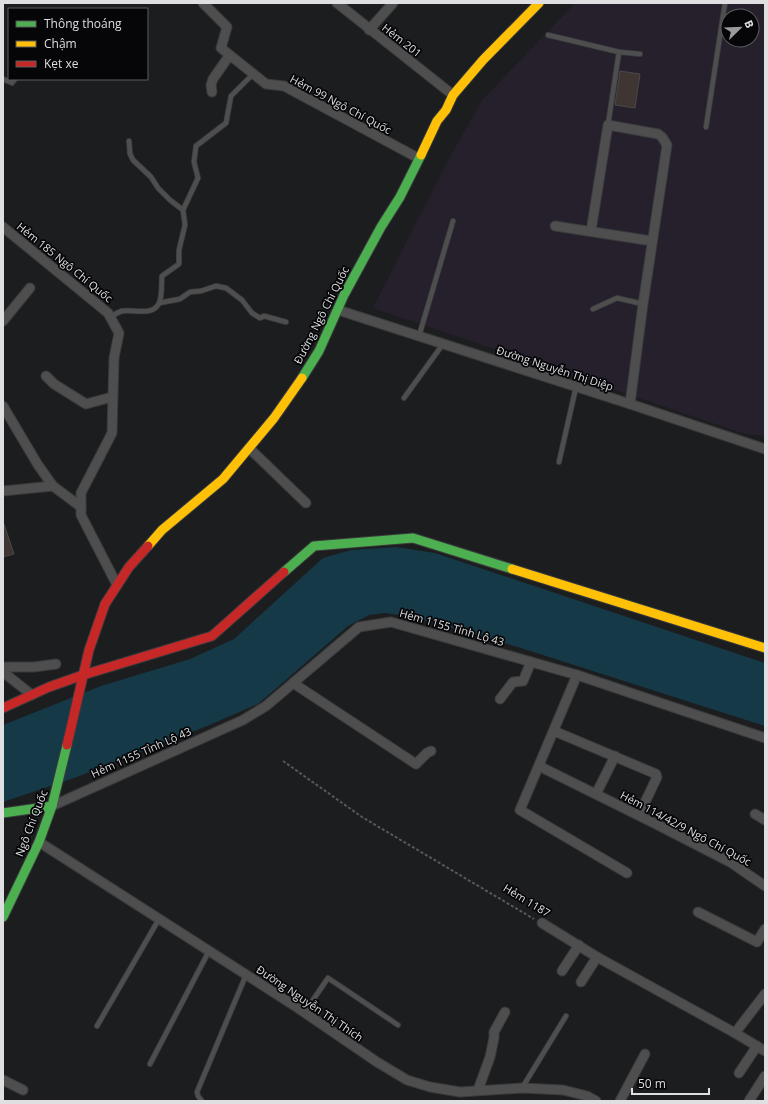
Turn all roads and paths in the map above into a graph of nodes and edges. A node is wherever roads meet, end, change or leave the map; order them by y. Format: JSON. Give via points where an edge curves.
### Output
{"nodes":[{"id":1,"x":203,"y":3,"type":"edge"},
{"id":2,"x":337,"y":3,"type":"edge"},
{"id":3,"x":393,"y":3,"type":"edge"},
{"id":4,"x":539,"y":3,"type":"edge"},
{"id":5,"x":725,"y":3,"type":"edge"},
{"id":6,"x":369,"y":30,"type":"junction"},
{"id":7,"x":548,"y":35,"type":"dead end"},
{"id":8,"x":619,"y":52,"type":"junction"},
{"id":9,"x":640,"y":54,"type":"dead end"},
{"id":10,"x":229,"y":56,"type":"junction"},
{"id":11,"x":253,"y":74,"type":"junction"},
{"id":12,"x":3,"y":80,"type":"edge"},
{"id":13,"x":14,"y":80,"type":"edge"},
{"id":14,"x":212,"y":92,"type":"dead end"},
{"id":15,"x":453,"y":95,"type":"junction"},
{"id":16,"x":608,"y":125,"type":"junction"},
{"id":17,"x":706,"y":127,"type":"dead end"},
{"id":18,"x":129,"y":141,"type":"dead end"},
{"id":19,"x":418,"y":158,"type":"junction"},
{"id":20,"x":183,"y":210,"type":"junction"},
{"id":21,"x":453,"y":221,"type":"dead end"},
{"id":22,"x":554,"y":226,"type":"dead end"},
{"id":23,"x":4,"y":230,"type":"edge"},
{"id":24,"x":591,"y":231,"type":"junction"},
{"id":25,"x":652,"y":241,"type":"junction"},
{"id":26,"x":30,"y":288,"type":"dead end"},
{"id":27,"x":159,"y":303,"type":"junction"},
{"id":28,"x":643,"y":304,"type":"junction"},
{"id":29,"x":592,"y":309,"type":"dead end"},
{"id":30,"x":338,"y":310,"type":"junction"},
{"id":31,"x":110,"y":317,"type":"junction"},
{"id":32,"x":3,"y":322,"type":"edge"},
{"id":33,"x":286,"y":322,"type":"dead end"},
{"id":34,"x":419,"y":336,"type":"junction"},
{"id":35,"x":443,"y":344,"type":"junction"},
{"id":36,"x":46,"y":376,"type":"dead end"},
{"id":37,"x":576,"y":387,"type":"junction"},
{"id":38,"x":112,"y":397,"type":"junction"},
{"id":39,"x":404,"y":398,"type":"dead end"},
{"id":40,"x":630,"y":404,"type":"junction"},
{"id":41,"x":3,"y":406,"type":"edge"},
{"id":42,"x":249,"y":448,"type":"junction"},
{"id":43,"x":765,"y":450,"type":"edge"},
{"id":44,"x":559,"y":462,"type":"dead end"},
{"id":45,"x":53,"y":486,"type":"junction"},
{"id":46,"x":3,"y":491,"type":"edge"},
{"id":47,"x":306,"y":503,"type":"dead end"},
{"id":48,"x":81,"y":507,"type":"junction"},
{"id":49,"x":117,"y":585,"type":"junction"},
{"id":50,"x":765,"y":648,"type":"edge"},
{"id":51,"x":531,"y":662,"type":"junction"},
{"id":52,"x":56,"y":664,"type":"dead end"},
{"id":53,"x":3,"y":667,"type":"edge"},
{"id":54,"x":3,"y":672,"type":"edge"},
{"id":55,"x":83,"y":675,"type":"junction"},
{"id":56,"x":577,"y":675,"type":"junction"},
{"id":57,"x":293,"y":683,"type":"junction"},
{"id":58,"x":80,"y":688,"type":"joint"},
{"id":59,"x":32,"y":695,"type":"junction"},
{"id":60,"x":500,"y":699,"type":"dead end"},
{"id":61,"x":3,"y":708,"type":"edge"},
{"id":62,"x":554,"y":730,"type":"junction"},
{"id":63,"x":765,"y":738,"type":"edge"},
{"id":64,"x":431,"y":751,"type":"dead end"},
{"id":65,"x":615,"y":756,"type":"junction"},
{"id":66,"x":283,"y":761,"type":"dead end"},
{"id":67,"x":539,"y":766,"type":"junction"},
{"id":68,"x":596,"y":794,"type":"junction"},
{"id":69,"x":52,"y":806,"type":"junction"},
{"id":70,"x":3,"y":813,"type":"edge"},
{"id":71,"x":755,"y":814,"type":"dead end"},
{"id":72,"x":639,"y":815,"type":"junction"},
{"id":73,"x":765,"y":820,"type":"edge"},
{"id":74,"x":39,"y":842,"type":"junction"},
{"id":75,"x":627,"y":873,"type":"dead end"},
{"id":76,"x":765,"y":886,"type":"edge"},
{"id":77,"x":698,"y":912,"type":"dead end"},
{"id":78,"x":3,"y":917,"type":"edge"},
{"id":79,"x":159,"y":919,"type":"junction"},
{"id":80,"x":542,"y":923,"type":"joint"},
{"id":81,"x":765,"y":928,"type":"edge"},
{"id":82,"x":579,"y":945,"type":"junction"},
{"id":83,"x":761,"y":945,"type":"edge"},
{"id":84,"x":209,"y":952,"type":"junction"},
{"id":85,"x":598,"y":957,"type":"junction"},
{"id":86,"x":562,"y":971,"type":"dead end"},
{"id":87,"x":246,"y":975,"type":"junction"},
{"id":88,"x":581,"y":982,"type":"dead end"},
{"id":89,"x":765,"y":994,"type":"edge"},
{"id":90,"x":505,"y":1012,"type":"dead end"},
{"id":91,"x":304,"y":1013,"type":"junction"},
{"id":92,"x":566,"y":1016,"type":"dead end"},
{"id":93,"x":398,"y":1025,"type":"dead end"},
{"id":94,"x":97,"y":1026,"type":"dead end"},
{"id":95,"x":735,"y":1033,"type":"junction"},
{"id":96,"x":761,"y":1048,"type":"edge"},
{"id":97,"x":645,"y":1054,"type":"dead end"},
{"id":98,"x":150,"y":1064,"type":"dead end"},
{"id":99,"x":739,"y":1073,"type":"dead end"},
{"id":100,"x":765,"y":1076,"type":"edge"},
{"id":101,"x":3,"y":1080,"type":"edge"},
{"id":102,"x":522,"y":1088,"type":"junction"},
{"id":103,"x":22,"y":1090,"type":"dead end"},
{"id":104,"x":478,"y":1090,"type":"junction"},
{"id":105,"x":202,"y":1101,"type":"edge"},
{"id":106,"x":596,"y":1101,"type":"edge"},
{"id":107,"x":620,"y":1101,"type":"edge"},
{"id":108,"x":749,"y":1101,"type":"edge"}],
"edges":[{"from":1,"to":10,"type":"street","via":[[227,27],[221,48]]},
{"from":2,"to":6,"type":"street","name":"Hẻm 201"},
{"from":3,"to":6,"type":"street"},
{"from":4,"to":15,"type":"main road","name":"Đường Ngô Chí Quốc"},
{"from":5,"to":17,"type":"lane"},
{"from":6,"to":15,"type":"street","name":"Hẻm 201"},
{"from":7,"to":8,"type":"lane"},
{"from":8,"to":9,"type":"lane"},
{"from":8,"to":16,"type":"lane"},
{"from":10,"to":11,"type":"street","name":"Hẻm 99 Ngô Chí Quốc"},
{"from":10,"to":14,"type":"street","via":[[213,79]]},
{"from":11,"to":19,"type":"street","name":"Hẻm 99 Ngô Chí Quốc","via":[[266,84],[284,86]]},
{"from":11,"to":20,"type":"lane","via":[[231,96],[226,123],[196,146],[194,162],[198,178]]},
{"from":12,"to":13,"type":"lane","via":[[12,83]]},
{"from":15,"to":19,"type":"main road","name":"Đường Ngô Chí Quốc"},
{"from":16,"to":24,"type":"street"},
{"from":16,"to":25,"type":"street","via":[[658,134],[667,145]]},
{"from":18,"to":20,"type":"lane","via":[[133,160],[170,200]]},
{"from":19,"to":30,"type":"main road","name":"Đường Ngô Chí Quốc","via":[[400,197],[381,227]]},
{"from":20,"to":27,"type":"lane","via":[[185,225],[179,250],[179,264],[162,276]]},
{"from":21,"to":34,"type":"lane"},
{"from":22,"to":24,"type":"street"},
{"from":23,"to":31,"type":"street","name":"Hẻm 185 Ngô Chí Quốc"},
{"from":24,"to":25,"type":"street"},
{"from":25,"to":28,"type":"street"},
{"from":26,"to":32,"type":"street"},
{"from":27,"to":31,"type":"lane","via":[[150,312],[120,311]]},
{"from":27,"to":33,"type":"lane","via":[[180,299],[190,292],[216,286],[226,288],[260,318],[264,316]]},
{"from":28,"to":29,"type":"lane","via":[[617,298]]},
{"from":28,"to":40,"type":"street"},
{"from":30,"to":34,"type":"street","name":"Đường Nguyễn Thị Diệp"},
{"from":30,"to":42,"type":"main road","name":"Đường Ngô Chí Quốc","via":[[319,350],[298,384]]},
{"from":31,"to":38,"type":"street","name":"Hẻm 185 Ngô Chí Quốc","via":[[119,333],[114,358]]},
{"from":34,"to":35,"type":"street","name":"Đường Nguyễn Thị Diệp"},
{"from":35,"to":37,"type":"street","name":"Đường Nguyễn Thị Diệp"},
{"from":35,"to":39,"type":"lane"},
{"from":36,"to":38,"type":"street","via":[[86,404]]},
{"from":37,"to":40,"type":"street","name":"Đường Nguyễn Thị Diệp"},
{"from":37,"to":44,"type":"lane"},
{"from":38,"to":48,"type":"street","name":"Hẻm 185 Ngô Chí Quốc","via":[[112,433],[81,493]]},
{"from":40,"to":43,"type":"street","name":"Đường Nguyễn Thị Diệp"},
{"from":41,"to":45,"type":"street"},
{"from":42,"to":47,"type":"street"},
{"from":42,"to":49,"type":"main road","name":"Đường Ngô Chí Quốc","via":[[223,479],[162,530]]},
{"from":45,"to":46,"type":"street"},
{"from":45,"to":48,"type":"street"},
{"from":48,"to":49,"type":"street","name":"Hẻm 185 Ngô Chí Quốc","via":[[81,515]]},
{"from":49,"to":55,"type":"main road","name":"Đường Ngô Chí Quốc","via":[[105,604]]},
{"from":50,"to":55,"type":"main road","via":[[413,538],[314,546],[212,636]]},
{"from":51,"to":56,"type":"street","name":"Hẻm 1155 Tỉnh Lộ 43"},
{"from":51,"to":57,"type":"street","name":"Hẻm 1155 Tỉnh Lộ 43","via":[[391,622],[359,627]]},
{"from":51,"to":60,"type":"street","via":[[523,681],[513,682]]},
{"from":52,"to":53,"type":"street"},
{"from":54,"to":59,"type":"street"},
{"from":55,"to":58,"type":"main road","name":"Đường Ngô Chí Quốc"},
{"from":55,"to":59,"type":"main road"},
{"from":56,"to":62,"type":"street"},
{"from":56,"to":63,"type":"street","name":"Hẻm 1155 Tỉnh Lộ 43"},
{"from":57,"to":64,"type":"street","via":[[416,764]]},
{"from":57,"to":69,"type":"street","name":"Hẻm 1155 Tỉnh Lộ 43","via":[[266,706],[243,720]]},
{"from":58,"to":69,"type":"main road","name":"Ngô Chí Quốc","via":[[60,781]]},
{"from":59,"to":61,"type":"main road"},
{"from":62,"to":65,"type":"street"},
{"from":62,"to":67,"type":"street"},
{"from":65,"to":68,"type":"street"},
{"from":65,"to":72,"type":"street","via":[[656,774],[657,777]]},
{"from":66,"to":80,"type":"path","name":"Hẻm 1187","via":[[362,816]]},
{"from":67,"to":68,"type":"street","name":"Hẻm 114/42/9 Ngô Chí Quốc"},
{"from":67,"to":75,"type":"street","via":[[520,810]]},
{"from":68,"to":72,"type":"street","name":"Hẻm 114/42/9 Ngô Chí Quốc"},
{"from":69,"to":70,"type":"main road"},
{"from":69,"to":74,"type":"main road","name":"Ngô Chí Quốc"},
{"from":71,"to":73,"type":"street"},
{"from":72,"to":76,"type":"street","name":"Hẻm 114/42/9 Ngô Chí Quốc","via":[[730,862]]},
{"from":74,"to":78,"type":"main road","name":"Ngô Chí Quốc"},
{"from":74,"to":79,"type":"street","name":"Đường Nguyễn Thị Thích"},
{"from":77,"to":83,"type":"street"},
{"from":79,"to":84,"type":"street","name":"Đường Nguyễn Thị Thích"},
{"from":79,"to":94,"type":"lane"},
{"from":80,"to":82,"type":"street","name":"Hẻm 1187"},
{"from":81,"to":83,"type":"street"},
{"from":82,"to":85,"type":"street","name":"Hẻm 1187"},
{"from":82,"to":86,"type":"street"},
{"from":84,"to":87,"type":"street","name":"Đường Nguyễn Thị Thích"},
{"from":84,"to":98,"type":"lane"},
{"from":85,"to":88,"type":"street"},
{"from":85,"to":95,"type":"street","name":"Hẻm 1187"},
{"from":87,"to":91,"type":"street","name":"Đường Nguyễn Thị Thích"},
{"from":87,"to":105,"type":"lane","via":[[197,1092]]},
{"from":89,"to":95,"type":"street"},
{"from":90,"to":104,"type":"street","via":[[494,1032],[490,1057]]},
{"from":91,"to":93,"type":"lane","via":[[328,978]]},
{"from":91,"to":104,"type":"street","name":"Đường Nguyễn Thị Thích","via":[[407,1080],[430,1088],[460,1092]]},
{"from":92,"to":102,"type":"lane"},
{"from":95,"to":96,"type":"street","name":"Hẻm 1187"},
{"from":96,"to":99,"type":"street"},
{"from":97,"to":107,"type":"street"},
{"from":100,"to":108,"type":"street"},
{"from":101,"to":103,"type":"street"},
{"from":102,"to":104,"type":"street","name":"Đường Nguyễn Thị Thích"},
{"from":102,"to":106,"type":"street","name":"Đường Nguyễn Thị Thích","via":[[563,1090]]}]}
